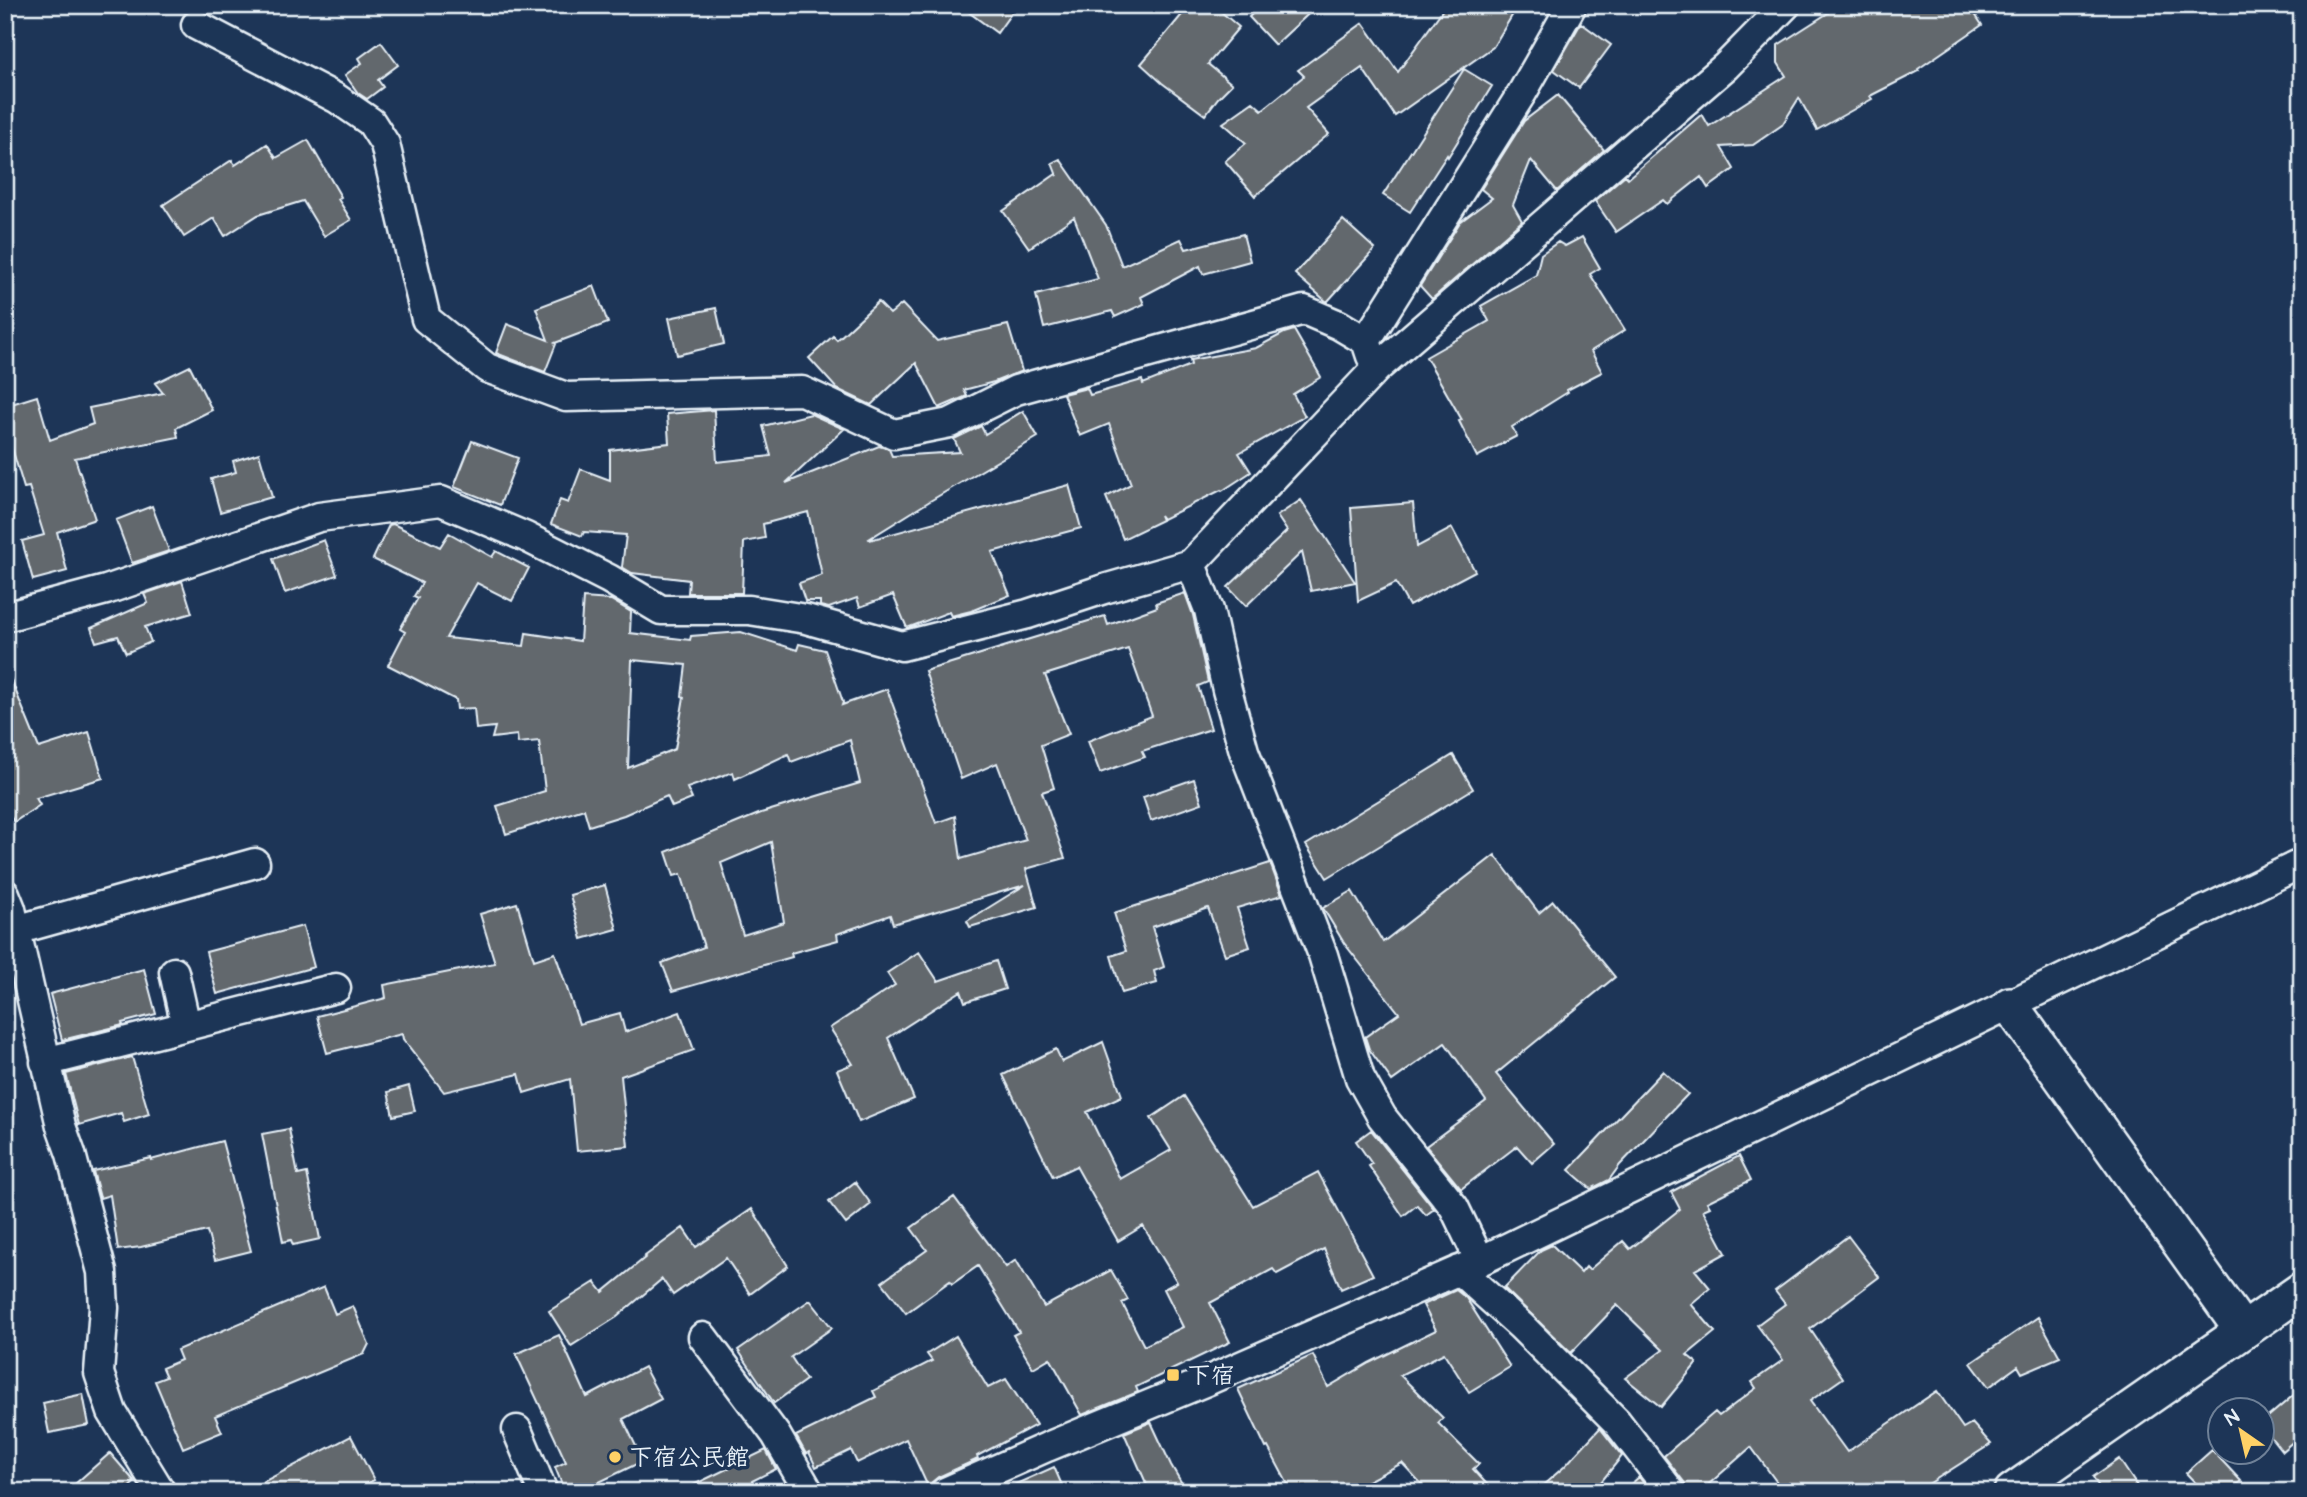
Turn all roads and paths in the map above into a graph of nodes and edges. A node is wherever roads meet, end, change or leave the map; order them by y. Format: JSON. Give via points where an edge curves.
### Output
{"nodes":[{"id":1,"x":1572,"y":5,"type":"edge"},
{"id":2,"x":1786,"y":5,"type":"edge"},
{"id":3,"x":196,"y":25,"type":"dead end"},
{"id":4,"x":1366,"y":341,"type":"junction"},
{"id":5,"x":1376,"y":369,"type":"junction"},
{"id":6,"x":1191,"y":564,"type":"junction"},
{"id":7,"x":5,"y":617,"type":"edge"},
{"id":8,"x":255,"y":863,"type":"dead end"},
{"id":9,"x":2302,"y":863,"type":"edge"},
{"id":10,"x":5,"y":894,"type":"edge"},
{"id":11,"x":16,"y":930,"type":"junction"},
{"id":12,"x":174,"y":972,"type":"dead end"},
{"id":13,"x":336,"y":988,"type":"dead end"},
{"id":14,"x":2010,"y":1006,"type":"junction"},
{"id":15,"x":186,"y":1026,"type":"junction"},
{"id":16,"x":45,"y":1062,"type":"junction"},
{"id":17,"x":1469,"y":1266,"type":"junction"},
{"id":18,"x":2302,"y":1290,"type":"edge"},
{"id":19,"x":2242,"y":1331,"type":"junction"},
{"id":20,"x":703,"y":1337,"type":"dead end"},
{"id":21,"x":517,"y":1430,"type":"dead end"},
{"id":22,"x":161,"y":1492,"type":"edge"},
{"id":23,"x":542,"y":1492,"type":"edge"},
{"id":24,"x":809,"y":1492,"type":"edge"},
{"id":25,"x":945,"y":1492,"type":"edge"},
{"id":26,"x":1671,"y":1492,"type":"edge"},
{"id":27,"x":2012,"y":1492,"type":"edge"}],
"edges":[{"from":1,"to":4,"type":"street"},
{"from":2,"to":5,"type":"street","via":[[1716,74]]},
{"from":3,"to":4,"type":"street","via":[[336,98],[371,122],[385,144],[426,319],[487,368],[566,397],[802,391],[894,435],[950,423],[1016,390],[1304,310]]},
{"from":4,"to":5,"type":"street"},
{"from":5,"to":6,"type":"street"},
{"from":6,"to":7,"type":"street","via":[[1028,614],[902,646],[806,619],[749,610],[661,610],[526,537],[441,500],[318,517],[106,590]]},
{"from":6,"to":17,"type":"street","via":[[1209,610],[1244,751],[1323,954],[1360,1078],[1382,1117],[1454,1207]]},
{"from":8,"to":11,"type":"street"},
{"from":9,"to":14,"type":"street"},
{"from":10,"to":11,"type":"street"},
{"from":11,"to":16,"type":"street"},
{"from":12,"to":15,"type":"street"},
{"from":13,"to":15,"type":"street"},
{"from":14,"to":17,"type":"street"},
{"from":14,"to":19,"type":"street"},
{"from":15,"to":16,"type":"street"},
{"from":16,"to":22,"type":"street","via":[[102,1272],[99,1373],[112,1412]]},
{"from":17,"to":25,"type":"street"},
{"from":17,"to":26,"type":"street","via":[[1521,1326],[1617,1422]]},
{"from":18,"to":19,"type":"street"},
{"from":19,"to":27,"type":"street"},
{"from":20,"to":24,"type":"street","via":[[776,1435]]},
{"from":21,"to":23,"type":"street"}]}
